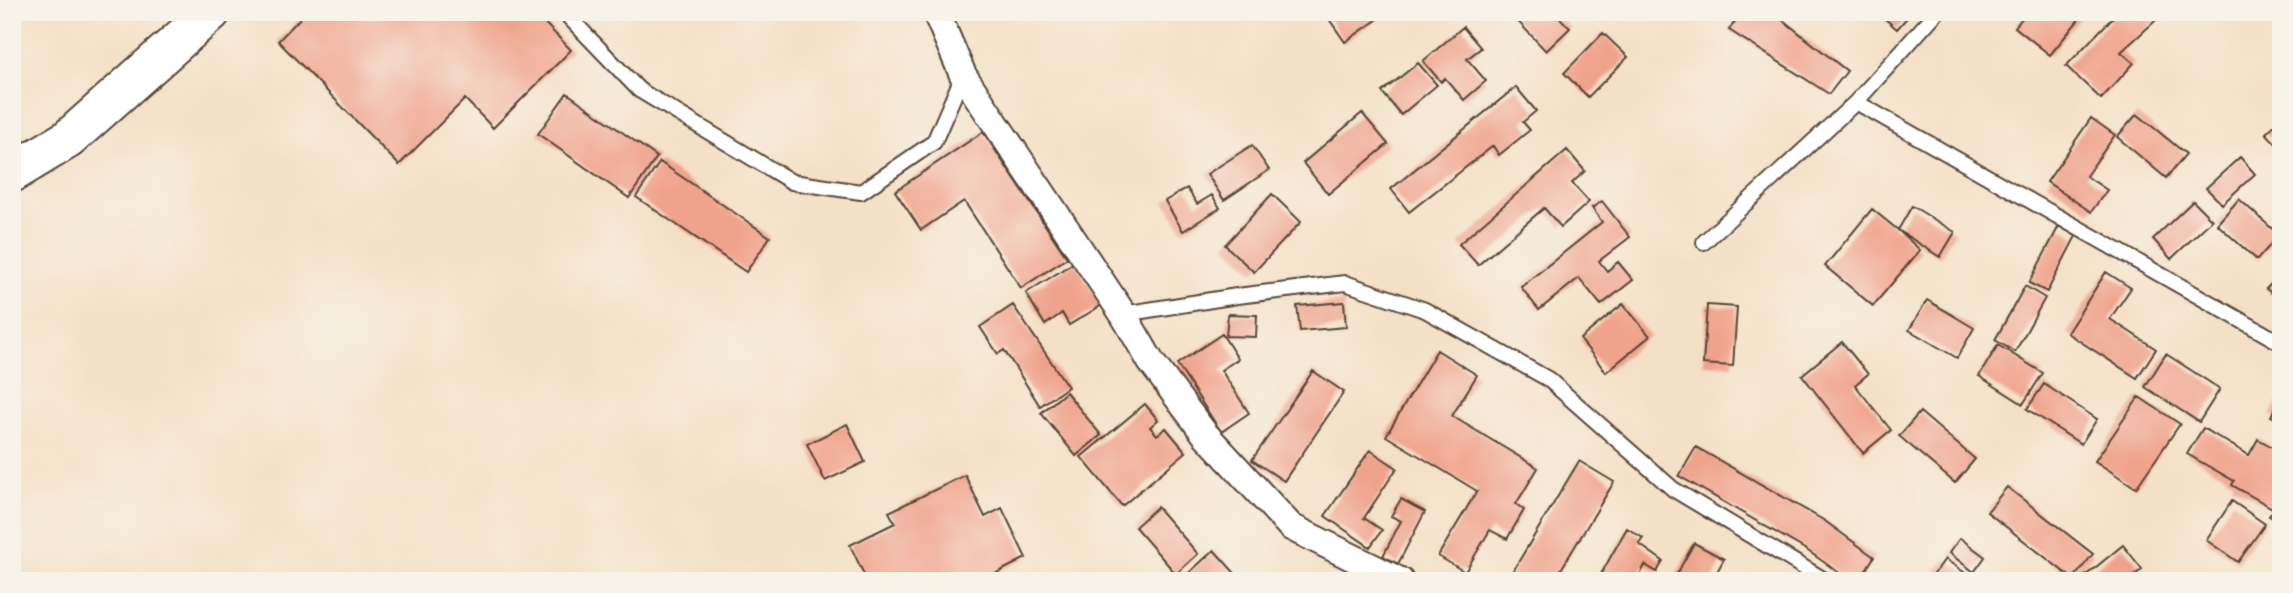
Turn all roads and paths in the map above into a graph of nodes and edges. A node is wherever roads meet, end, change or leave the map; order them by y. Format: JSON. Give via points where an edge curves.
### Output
{"nodes":[{"id":1,"x":211,"y":12,"type":"edge"},
{"id":2,"x":564,"y":12,"type":"edge"},
{"id":3,"x":936,"y":12,"type":"edge"},
{"id":4,"x":1937,"y":12,"type":"edge"},
{"id":5,"x":963,"y":75,"type":"junction"},
{"id":6,"x":1856,"y":102,"type":"junction"},
{"id":7,"x":12,"y":173,"type":"edge"},
{"id":8,"x":1704,"y":242,"type":"dead end"},
{"id":9,"x":1123,"y":314,"type":"junction"},
{"id":10,"x":2281,"y":343,"type":"edge"},
{"id":11,"x":1400,"y":581,"type":"edge"},
{"id":12,"x":1826,"y":581,"type":"edge"}],
"edges":[{"from":1,"to":7,"type":"main road","via":[[68,139]]},
{"from":2,"to":5,"type":"lane","via":[[639,90],[792,182],[861,192],[934,142]]},
{"from":3,"to":5,"type":"street"},
{"from":4,"to":6,"type":"lane"},
{"from":5,"to":9,"type":"street"},
{"from":6,"to":8,"type":"lane"},
{"from":6,"to":10,"type":"lane"},
{"from":9,"to":11,"type":"street","via":[[1151,362],[1205,434],[1291,527]]},
{"from":9,"to":12,"type":"lane","via":[[1345,283],[1425,310],[1548,379],[1673,489]]}]}
